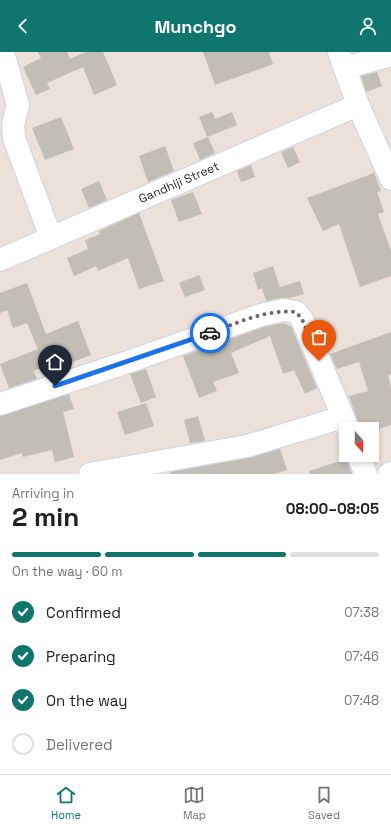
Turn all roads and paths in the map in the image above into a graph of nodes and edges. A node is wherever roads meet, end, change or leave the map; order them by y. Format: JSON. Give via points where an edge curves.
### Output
{"nodes":[{"id":1,"x":3,"y":52,"type":"edge"},
{"id":2,"x":391,"y":55,"type":"edge"},
{"id":3,"x":342,"y":60,"type":"edge"},
{"id":4,"x":358,"y":105,"type":"junction"},
{"id":5,"x":386,"y":157,"type":"edge"},
{"id":6,"x":391,"y":179,"type":"edge"},
{"id":7,"x":51,"y":238,"type":"junction"},
{"id":8,"x":0,"y":260,"type":"edge"},
{"id":9,"x":0,"y":404,"type":"edge"},
{"id":10,"x":345,"y":422,"type":"edge"},
{"id":11,"x":339,"y":424,"type":"edge"},
{"id":12,"x":361,"y":462,"type":"edge"},
{"id":13,"x":90,"y":474,"type":"edge"},
{"id":14,"x":366,"y":474,"type":"edge"}],
"edges":[{"from":1,"to":7,"type":"street","via":[[18,105],[13,125],[14,138]]},
{"from":2,"to":3,"type":"street"},
{"from":3,"to":4,"type":"street"},
{"from":4,"to":5,"type":"street"},
{"from":4,"to":7,"type":"street","name":"Gandhiji Street"},
{"from":5,"to":6,"type":"street"},
{"from":7,"to":8,"type":"street","name":"Gandhiji Street"},
{"from":9,"to":10,"type":"street","via":[[261,315],[283,310],[296,312],[302,319]]},
{"from":11,"to":13,"type":"street","via":[[247,446]]},
{"from":12,"to":14,"type":"street"}]}
